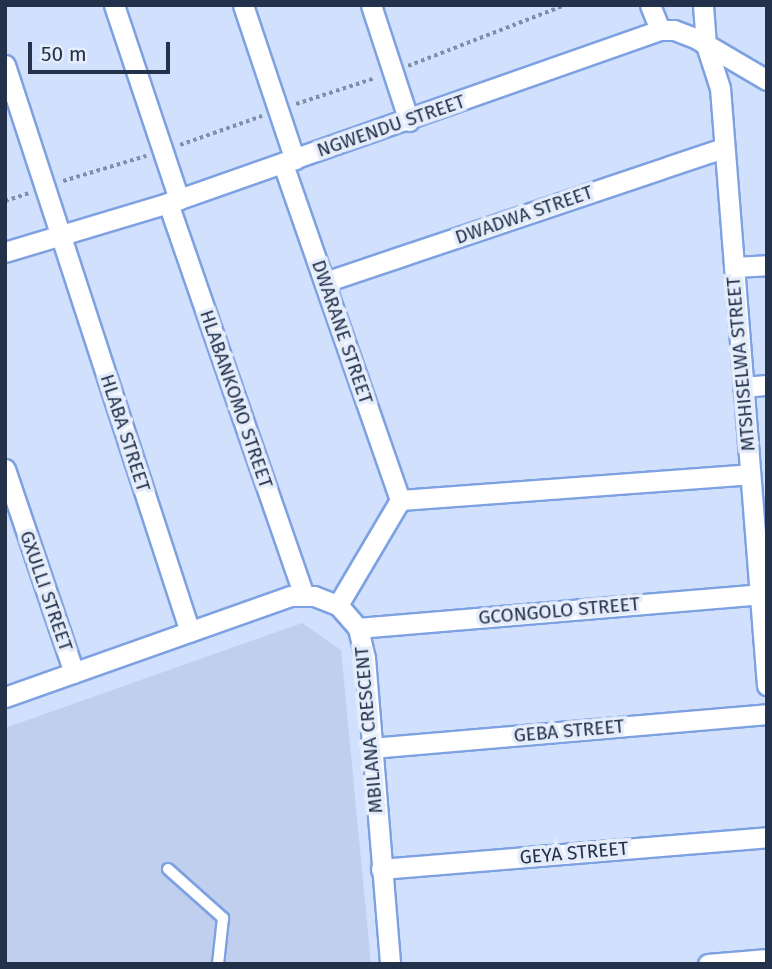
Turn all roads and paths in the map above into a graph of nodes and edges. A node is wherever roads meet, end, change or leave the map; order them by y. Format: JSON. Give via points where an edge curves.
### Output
{"nodes":[{"id":1,"x":114,"y":5,"type":"edge"},
{"id":2,"x":243,"y":5,"type":"edge"},
{"id":3,"x":371,"y":5,"type":"edge"},
{"id":4,"x":650,"y":5,"type":"edge"},
{"id":5,"x":703,"y":5,"type":"edge"},
{"id":6,"x":660,"y":30,"type":"junction"},
{"id":7,"x":706,"y":44,"type":"junction"},
{"id":8,"x":5,"y":65,"type":"edge"},
{"id":9,"x":767,"y":80,"type":"edge"},
{"id":10,"x":409,"y":121,"type":"junction"},
{"id":11,"x":724,"y":148,"type":"junction"},
{"id":12,"x":289,"y":162,"type":"junction"},
{"id":13,"x":174,"y":201,"type":"junction"},
{"id":14,"x":61,"y":234,"type":"junction"},
{"id":15,"x":5,"y":252,"type":"edge"},
{"id":16,"x":767,"y":265,"type":"edge"},
{"id":17,"x":733,"y":267,"type":"junction"},
{"id":18,"x":325,"y":282,"type":"junction"},
{"id":19,"x":767,"y":385,"type":"edge"},
{"id":20,"x":743,"y":387,"type":"junction"},
{"id":21,"x":5,"y":469,"type":"edge"},
{"id":22,"x":750,"y":474,"type":"junction"},
{"id":23,"x":401,"y":500,"type":"junction"},
{"id":24,"x":760,"y":509,"type":"edge"},
{"id":25,"x":760,"y":594,"type":"junction"},
{"id":26,"x":304,"y":595,"type":"junction"},
{"id":27,"x":338,"y":605,"type":"junction"},
{"id":28,"x":358,"y":628,"type":"junction"},
{"id":29,"x":764,"y":630,"type":"edge"},
{"id":30,"x":190,"y":632,"type":"junction"},
{"id":31,"x":74,"y":673,"type":"junction"},
{"id":32,"x":767,"y":685,"type":"edge"},
{"id":33,"x":5,"y":697,"type":"edge"},
{"id":34,"x":767,"y":714,"type":"edge"},
{"id":35,"x":372,"y":748,"type":"junction"},
{"id":36,"x":767,"y":836,"type":"edge"},
{"id":37,"x":168,"y":869,"type":"dead end"},
{"id":38,"x":381,"y":869,"type":"junction"},
{"id":39,"x":767,"y":959,"type":"edge"},
{"id":40,"x":218,"y":964,"type":"edge"},
{"id":41,"x":390,"y":964,"type":"edge"},
{"id":42,"x":708,"y":964,"type":"edge"}],
"edges":[{"from":1,"to":13,"type":"street","name":"HLABANKOMO STREET"},
{"from":2,"to":12,"type":"street","name":"DWARANE STREET"},
{"from":3,"to":10,"type":"street"},
{"from":4,"to":6,"type":"street"},
{"from":5,"to":7,"type":"street","name":"MTSHISELWA STREET"},
{"from":6,"to":7,"type":"street","via":[[674,30]]},
{"from":6,"to":10,"type":"street","name":"NGWENDU STREET"},
{"from":7,"to":9,"type":"street"},
{"from":7,"to":11,"type":"street","name":"MTSHISELWA STREET","via":[[717,72]]},
{"from":8,"to":14,"type":"street","name":"HLABA STREET"},
{"from":10,"to":12,"type":"street","name":"NGWENDU STREET"},
{"from":11,"to":17,"type":"street","name":"MTSHISELWA STREET"},
{"from":11,"to":18,"type":"street","name":"DWADWA STREET"},
{"from":12,"to":13,"type":"street","name":"NGWENDU STREET"},
{"from":12,"to":18,"type":"street","name":"DWARANE STREET"},
{"from":13,"to":14,"type":"street","name":"NGWENDU STREET"},
{"from":13,"to":26,"type":"street","name":"HLABANKOMO STREET"},
{"from":14,"to":15,"type":"street","name":"NGWENDU STREET"},
{"from":14,"to":30,"type":"street","name":"HLABA STREET"},
{"from":16,"to":17,"type":"street"},
{"from":17,"to":20,"type":"street","name":"MTSHISELWA STREET"},
{"from":18,"to":23,"type":"street","name":"DWARANE STREET"},
{"from":19,"to":20,"type":"street"},
{"from":20,"to":22,"type":"street","name":"MTSHISELWA STREET"},
{"from":21,"to":31,"type":"street","name":"GXULLI STREET"},
{"from":22,"to":23,"type":"street"},
{"from":22,"to":24,"type":"street","name":"MTSHISELWA STREET"},
{"from":23,"to":27,"type":"street"},
{"from":24,"to":25,"type":"street","name":"MTSHISELWA STREET"},
{"from":25,"to":28,"type":"street","name":"GCONGOLO STREET"},
{"from":25,"to":29,"type":"street","name":"MTSHISELWA STREET"},
{"from":26,"to":27,"type":"street"},
{"from":26,"to":30,"type":"street"},
{"from":27,"to":28,"type":"street","name":"MBILANA CRESCENT"},
{"from":28,"to":35,"type":"street","name":"MBILANA CRESCENT"},
{"from":29,"to":32,"type":"street","name":"MTSHISELWA STREET"},
{"from":30,"to":31,"type":"street"},
{"from":31,"to":33,"type":"street"},
{"from":34,"to":35,"type":"street","name":"GEBA STREET"},
{"from":35,"to":38,"type":"street","name":"MBILANA CRESCENT"},
{"from":36,"to":38,"type":"street","name":"GEYA STREET"},
{"from":37,"to":40,"type":"lane","via":[[223,918]]},
{"from":38,"to":41,"type":"street","name":"MBILANA CRESCENT"},
{"from":39,"to":42,"type":"street"}]}
